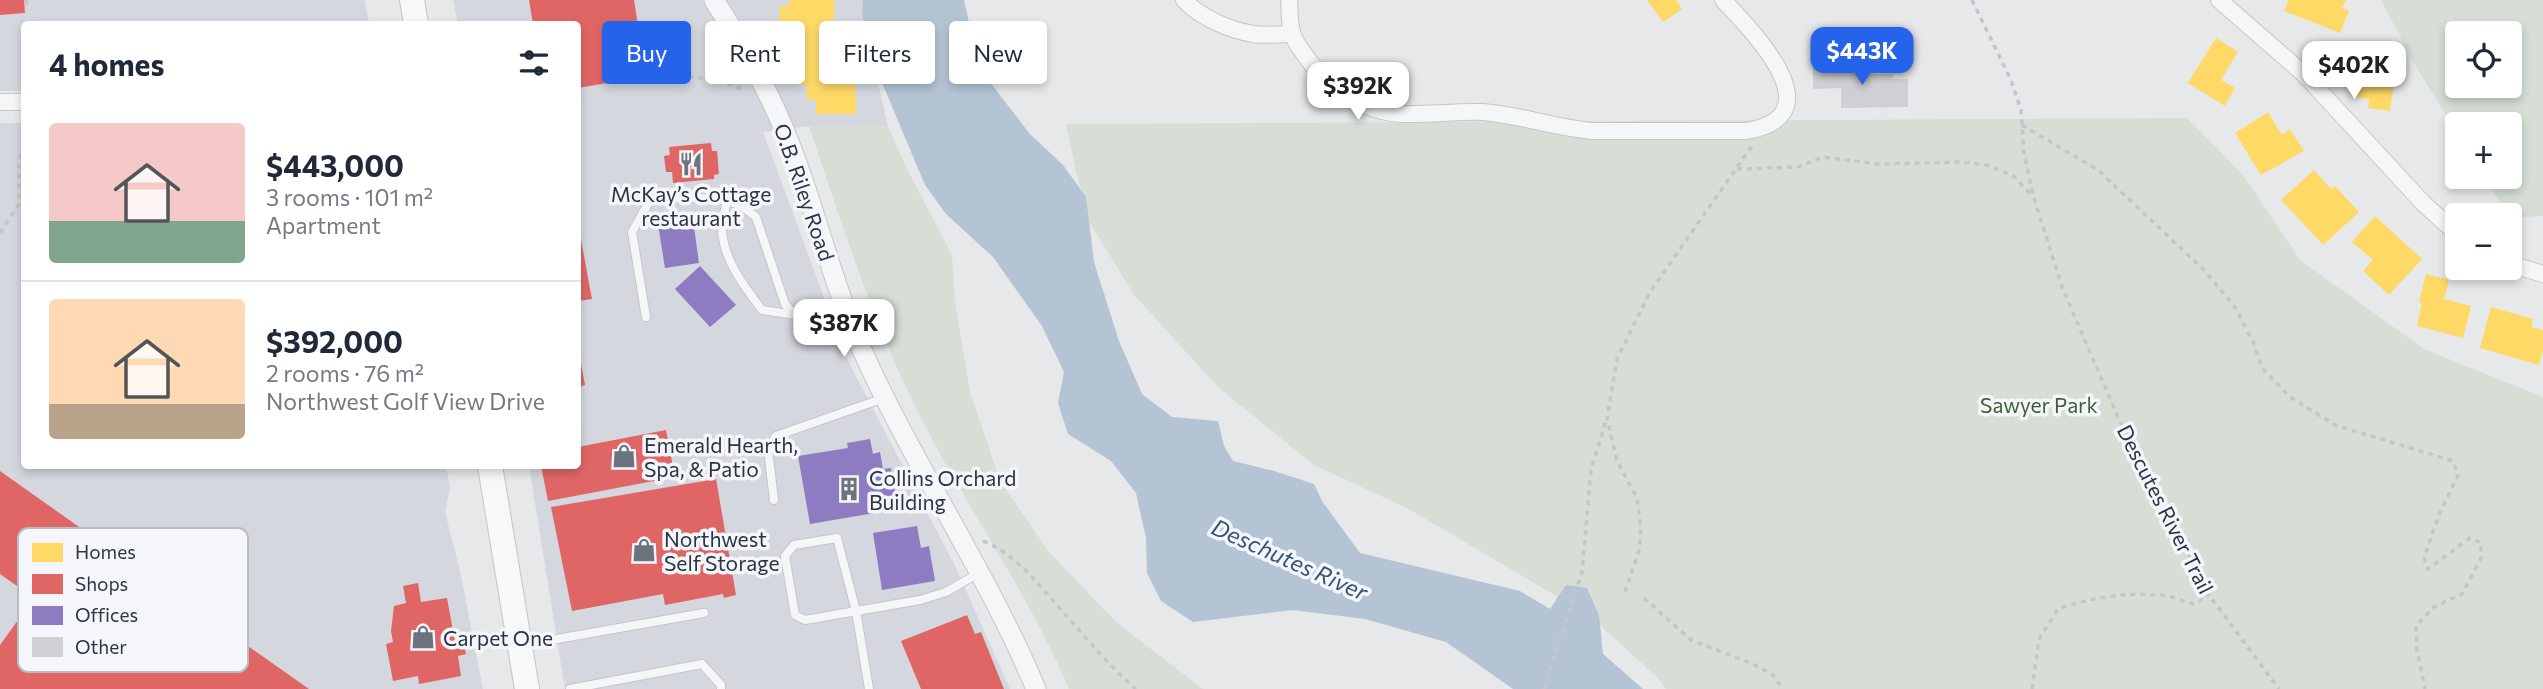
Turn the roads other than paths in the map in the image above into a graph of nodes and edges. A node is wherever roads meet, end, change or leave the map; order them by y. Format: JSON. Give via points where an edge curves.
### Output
{"nodes":[{"id":1,"x":412,"y":0,"type":"edge"},
{"id":2,"x":714,"y":0,"type":"edge"},
{"id":3,"x":1184,"y":0,"type":"edge"},
{"id":4,"x":1289,"y":0,"type":"edge"},
{"id":5,"x":1723,"y":0,"type":"edge"},
{"id":6,"x":2219,"y":0,"type":"edge"},
{"id":7,"x":416,"y":21,"type":"edge"},
{"id":8,"x":1292,"y":34,"type":"junction"},
{"id":9,"x":0,"y":102,"type":"edge"},
{"id":10,"x":21,"y":102,"type":"edge"},
{"id":11,"x":727,"y":201,"type":"junction"},
{"id":12,"x":2445,"y":223,"type":"edge"},
{"id":13,"x":2522,"y":268,"type":"edge"},
{"id":14,"x":2543,"y":274,"type":"edge"},
{"id":15,"x":846,"y":307,"type":"junction"},
{"id":16,"x":795,"y":315,"type":"junction"},
{"id":17,"x":646,"y":317,"type":"dead end"},
{"id":18,"x":884,"y":398,"type":"junction"},
{"id":19,"x":491,"y":469,"type":"edge"},
{"id":20,"x":774,"y":500,"type":"dead end"},
{"id":21,"x":979,"y":573,"type":"junction"},
{"id":22,"x":856,"y":611,"type":"junction"},
{"id":23,"x":704,"y":612,"type":"dead end"},
{"id":24,"x":520,"y":645,"type":"junction"},
{"id":25,"x":527,"y":689,"type":"edge"},
{"id":26,"x":570,"y":689,"type":"edge"},
{"id":27,"x":721,"y":689,"type":"edge"},
{"id":28,"x":869,"y":689,"type":"edge"},
{"id":29,"x":1036,"y":689,"type":"edge"}],
"edges":[{"from":1,"to":7,"type":"main road"},
{"from":2,"to":15,"type":"street","name":"O.B. Riley Road","via":[[743,45],[781,122]]},
{"from":3,"to":8,"type":"street","via":[[1222,24],[1253,34]]},
{"from":4,"to":8,"type":"street"},
{"from":5,"to":8,"type":"street","via":[[1786,83],[1789,102],[1766,128],[1593,131],[1481,112],[1402,114],[1375,109],[1329,84]]},
{"from":6,"to":12,"type":"street","via":[[2304,74]]},
{"from":9,"to":10,"type":"street"},
{"from":11,"to":16,"type":"lane","via":[[756,217],[785,304]]},
{"from":11,"to":16,"type":"lane","via":[[722,229],[728,257],[745,286],[762,310]]},
{"from":11,"to":17,"type":"lane","via":[[661,198],[643,209],[632,232]]},
{"from":13,"to":14,"type":"street"},
{"from":15,"to":16,"type":"lane"},
{"from":15,"to":18,"type":"street","name":"O.B. Riley Road"},
{"from":18,"to":20,"type":"lane","via":[[776,436],[768,450]]},
{"from":18,"to":21,"type":"street","name":"O.B. Riley Road"},
{"from":19,"to":24,"type":"main road"},
{"from":21,"to":22,"type":"lane","via":[[946,592]]},
{"from":21,"to":29,"type":"street","name":"O.B. Riley Road"},
{"from":22,"to":22,"type":"lane","via":[[838,538],[794,545],[785,556],[795,615],[805,620]]},
{"from":22,"to":28,"type":"lane"},
{"from":23,"to":24,"type":"lane"},
{"from":24,"to":25,"type":"main road"},
{"from":26,"to":27,"type":"lane","via":[[702,664]]}]}
